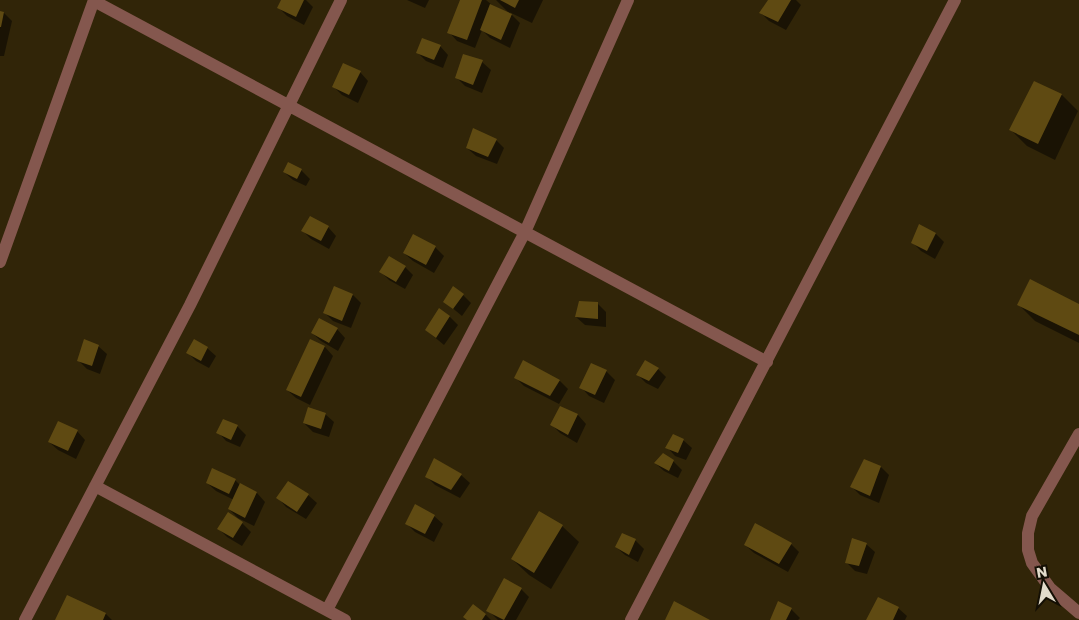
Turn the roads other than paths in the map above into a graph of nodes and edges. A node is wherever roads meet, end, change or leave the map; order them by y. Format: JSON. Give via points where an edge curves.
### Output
{"nodes":[{"id":1,"x":94,"y":0,"type":"edge"},
{"id":2,"x":341,"y":0,"type":"edge"},
{"id":3,"x":628,"y":0,"type":"edge"},
{"id":4,"x":955,"y":0,"type":"edge"},
{"id":5,"x":289,"y":106,"type":"junction"},
{"id":6,"x":525,"y":232,"type":"junction"},
{"id":7,"x":0,"y":262,"type":"edge"},
{"id":8,"x":767,"y":362,"type":"junction"},
{"id":9,"x":1079,"y":434,"type":"edge"},
{"id":10,"x":95,"y":486,"type":"junction"},
{"id":11,"x":327,"y":610,"type":"junction"},
{"id":12,"x":1079,"y":613,"type":"edge"},
{"id":13,"x":25,"y":620,"type":"edge"},
{"id":14,"x":345,"y":620,"type":"edge"},
{"id":15,"x":631,"y":620,"type":"edge"}],
"edges":[{"from":1,"to":5,"type":"street"},
{"from":1,"to":7,"type":"street"},
{"from":2,"to":5,"type":"street"},
{"from":3,"to":6,"type":"street"},
{"from":4,"to":8,"type":"street"},
{"from":5,"to":6,"type":"street"},
{"from":5,"to":10,"type":"street"},
{"from":6,"to":8,"type":"street"},
{"from":6,"to":11,"type":"street"},
{"from":8,"to":15,"type":"street"},
{"from":9,"to":12,"type":"street","via":[[1032,516],[1028,533],[1032,563],[1050,588]]},
{"from":10,"to":11,"type":"street"},
{"from":10,"to":13,"type":"street"},
{"from":11,"to":14,"type":"street"}]}
